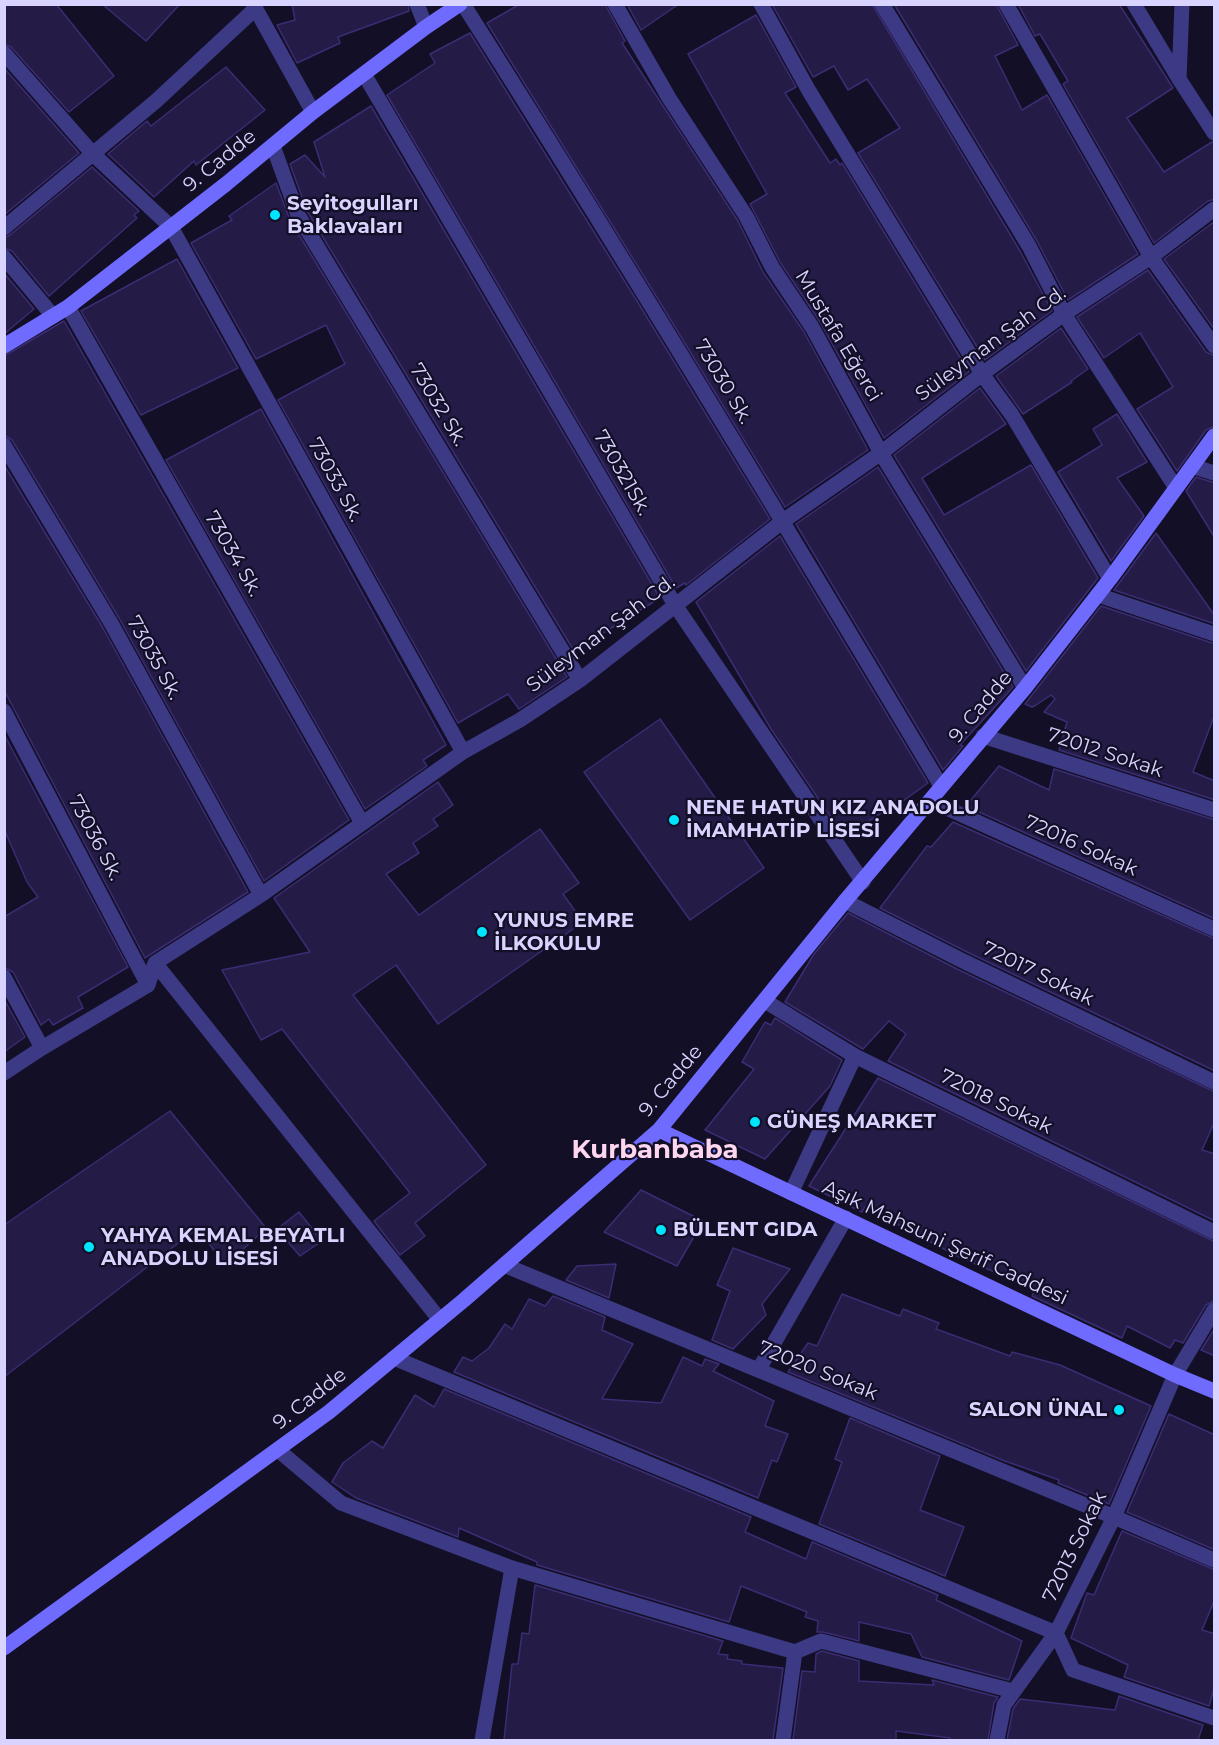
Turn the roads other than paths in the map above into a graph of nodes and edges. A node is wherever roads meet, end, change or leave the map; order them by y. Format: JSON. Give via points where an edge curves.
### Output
{"nodes":[{"id":1,"x":417,"y":4,"type":"edge"},
{"id":2,"x":462,"y":4,"type":"edge"},
{"id":3,"x":615,"y":4,"type":"edge"},
{"id":4,"x":761,"y":4,"type":"edge"},
{"id":5,"x":882,"y":4,"type":"edge"},
{"id":6,"x":1006,"y":4,"type":"edge"},
{"id":7,"x":1134,"y":4,"type":"edge"},
{"id":8,"x":1182,"y":4,"type":"edge"},
{"id":9,"x":254,"y":7,"type":"edge"},
{"id":10,"x":426,"y":27,"type":"junction"},
{"id":11,"x":4,"y":53,"type":"edge"},
{"id":12,"x":364,"y":74,"type":"junction"},
{"id":13,"x":1179,"y":79,"type":"junction"},
{"id":14,"x":313,"y":112,"type":"junction"},
{"id":15,"x":1215,"y":133,"type":"edge"},
{"id":16,"x":273,"y":146,"type":"junction"},
{"id":17,"x":93,"y":154,"type":"junction"},
{"id":18,"x":1215,"y":209,"type":"edge"},
{"id":19,"x":171,"y":227,"type":"junction"},
{"id":20,"x":4,"y":228,"type":"edge"},
{"id":21,"x":4,"y":257,"type":"edge"},
{"id":22,"x":1151,"y":257,"type":"junction"},
{"id":23,"x":68,"y":307,"type":"junction"},
{"id":24,"x":1064,"y":314,"type":"junction"},
{"id":25,"x":53,"y":316,"type":"junction"},
{"id":26,"x":4,"y":346,"type":"edge"},
{"id":27,"x":1215,"y":346,"type":"edge"},
{"id":28,"x":982,"y":374,"type":"junction"},
{"id":29,"x":1215,"y":436,"type":"edge"},
{"id":30,"x":4,"y":445,"type":"edge"},
{"id":31,"x":881,"y":453,"type":"junction"},
{"id":32,"x":1192,"y":466,"type":"junction"},
{"id":33,"x":1215,"y":473,"type":"edge"},
{"id":34,"x":1176,"y":489,"type":"junction"},
{"id":35,"x":783,"y":521,"type":"junction"},
{"id":36,"x":1110,"y":579,"type":"junction"},
{"id":37,"x":1098,"y":594,"type":"junction"},
{"id":38,"x":675,"y":605,"type":"junction"},
{"id":39,"x":1215,"y":634,"type":"edge"},
{"id":40,"x":580,"y":680,"type":"junction"},
{"id":41,"x":1024,"y":688,"type":"junction"},
{"id":42,"x":4,"y":711,"type":"edge"},
{"id":43,"x":982,"y":736,"type":"junction"},
{"id":44,"x":463,"y":752,"type":"junction"},
{"id":45,"x":941,"y":786,"type":"junction"},
{"id":46,"x":931,"y":801,"type":"junction"},
{"id":47,"x":1215,"y":810,"type":"edge"},
{"id":48,"x":362,"y":823,"type":"junction"},
{"id":49,"x":863,"y":882,"type":"junction"},
{"id":50,"x":261,"y":895,"type":"junction"},
{"id":51,"x":845,"y":901,"type":"junction"},
{"id":52,"x":1215,"y":929,"type":"edge"},
{"id":53,"x":155,"y":963,"type":"junction"},
{"id":54,"x":4,"y":977,"type":"edge"},
{"id":55,"x":148,"y":984,"type":"junction"},
{"id":56,"x":765,"y":1001,"type":"junction"},
{"id":57,"x":42,"y":1048,"type":"junction"},
{"id":58,"x":855,"y":1056,"type":"junction"},
{"id":59,"x":4,"y":1073,"type":"edge"},
{"id":60,"x":1215,"y":1082,"type":"edge"},
{"id":61,"x":659,"y":1130,"type":"junction"},
{"id":62,"x":791,"y":1193,"type":"junction"},
{"id":63,"x":846,"y":1218,"type":"junction"},
{"id":64,"x":1215,"y":1232,"type":"edge"},
{"id":65,"x":504,"y":1265,"type":"junction"},
{"id":66,"x":1215,"y":1310,"type":"edge"},
{"id":67,"x":440,"y":1320,"type":"junction"},
{"id":68,"x":394,"y":1358,"type":"junction"},
{"id":69,"x":759,"y":1370,"type":"junction"},
{"id":70,"x":1175,"y":1375,"type":"junction"},
{"id":71,"x":1215,"y":1391,"type":"edge"},
{"id":72,"x":278,"y":1450,"type":"junction"},
{"id":73,"x":1114,"y":1517,"type":"junction"},
{"id":74,"x":1215,"y":1560,"type":"edge"},
{"id":75,"x":512,"y":1568,"type":"junction"},
{"id":76,"x":1056,"y":1633,"type":"junction"},
{"id":77,"x":4,"y":1648,"type":"edge"},
{"id":78,"x":795,"y":1652,"type":"junction"},
{"id":79,"x":1013,"y":1691,"type":"junction"},
{"id":80,"x":1215,"y":1718,"type":"edge"},
{"id":81,"x":482,"y":1740,"type":"edge"},
{"id":82,"x":783,"y":1740,"type":"edge"},
{"id":83,"x":997,"y":1740,"type":"edge"}],
"edges":[{"from":1,"to":10,"type":"street"},
{"from":2,"to":10,"type":"street","name":"9. Cadde"},
{"from":2,"to":35,"type":"street","name":"73030 Sk."},
{"from":3,"to":31,"type":"street","name":"Mustafa Eğerci","via":[[669,99],[746,216],[772,267],[812,327]]},
{"from":4,"to":28,"type":"street","via":[[808,91]]},
{"from":5,"to":24,"type":"street","via":[[1018,227]]},
{"from":6,"to":22,"type":"street"},
{"from":7,"to":13,"type":"street"},
{"from":8,"to":13,"type":"street"},
{"from":9,"to":14,"type":"street"},
{"from":9,"to":17,"type":"street","via":[[156,101]]},
{"from":10,"to":12,"type":"street","name":"9. Cadde"},
{"from":11,"to":17,"type":"street","name":"73033 Sk."},
{"from":12,"to":14,"type":"street","name":"9. Cadde"},
{"from":12,"to":38,"type":"street","name":"730321Sk."},
{"from":13,"to":15,"type":"street"},
{"from":14,"to":16,"type":"street","name":"9. Cadde"},
{"from":16,"to":19,"type":"street","name":"9. Cadde"},
{"from":16,"to":40,"type":"street","name":"73032 Sk.","via":[[298,214]]},
{"from":17,"to":19,"type":"street","name":"73033 Sk."},
{"from":17,"to":20,"type":"street"},
{"from":18,"to":22,"type":"street","name":"Süleyman Şah Cd."},
{"from":19,"to":23,"type":"street","name":"9. Cadde"},
{"from":19,"to":44,"type":"street","name":"73033 Sk."},
{"from":21,"to":25,"type":"street"},
{"from":22,"to":24,"type":"street","name":"Süleyman Şah Cd."},
{"from":22,"to":27,"type":"street"},
{"from":23,"to":25,"type":"street","name":"9. Cadde"},
{"from":23,"to":48,"type":"street","name":"73034 Sk."},
{"from":24,"to":28,"type":"street","name":"Süleyman Şah Cd."},
{"from":24,"to":34,"type":"street"},
{"from":25,"to":26,"type":"street","name":"9. Cadde"},
{"from":28,"to":31,"type":"street","name":"Süleyman Şah Cd."},
{"from":28,"to":36,"type":"street","via":[[1012,415]]},
{"from":29,"to":32,"type":"street","name":"9. Cadde"},
{"from":30,"to":50,"type":"street","name":"73035 Sk.","via":[[111,623]]},
{"from":31,"to":35,"type":"street","name":"Süleyman Şah Cd."},
{"from":31,"to":41,"type":"street","name":"Mustafa Eğerci"},
{"from":32,"to":33,"type":"street"},
{"from":32,"to":34,"type":"street","name":"9. Cadde"},
{"from":34,"to":36,"type":"street","name":"9. Cadde"},
{"from":35,"to":38,"type":"street","name":"Süleyman Şah Cd."},
{"from":35,"to":45,"type":"street","name":"73030 Sk."},
{"from":36,"to":37,"type":"street","name":"9. Cadde"},
{"from":37,"to":39,"type":"street"},
{"from":37,"to":41,"type":"street","name":"9. Cadde"},
{"from":38,"to":40,"type":"street","name":"Süleyman Şah Cd."},
{"from":38,"to":49,"type":"street","name":"730321Sk."},
{"from":40,"to":44,"type":"street","name":"Süleyman Şah Cd."},
{"from":41,"to":43,"type":"street","name":"9. Cadde"},
{"from":42,"to":55,"type":"street","name":"73036 Sk."},
{"from":43,"to":45,"type":"street","name":"9. Cadde"},
{"from":43,"to":47,"type":"street","name":"72012 Sokak"},
{"from":44,"to":48,"type":"street","name":"Süleyman Şah Cd."},
{"from":45,"to":46,"type":"street","name":"9. Cadde"},
{"from":46,"to":49,"type":"street","name":"9. Cadde"},
{"from":46,"to":52,"type":"street","name":"72016 Sokak"},
{"from":48,"to":50,"type":"street","name":"Süleyman Şah Cd."},
{"from":49,"to":51,"type":"street","name":"9. Cadde"},
{"from":50,"to":53,"type":"street","name":"Süleyman Şah Cd."},
{"from":51,"to":56,"type":"street","name":"9. Cadde"},
{"from":51,"to":60,"type":"street","name":"72017 Sokak"},
{"from":53,"to":55,"type":"street"},
{"from":53,"to":67,"type":"street"},
{"from":54,"to":57,"type":"street"},
{"from":55,"to":57,"type":"street"},
{"from":56,"to":58,"type":"street","name":"72018 Sokak"},
{"from":56,"to":61,"type":"street","name":"9. Cadde"},
{"from":57,"to":59,"type":"street"},
{"from":58,"to":62,"type":"street"},
{"from":58,"to":64,"type":"street","name":"72018 Sokak"},
{"from":61,"to":62,"type":"street","name":"Aşık Mahsuni Şerif Caddesi"},
{"from":61,"to":65,"type":"street","name":"9. Cadde"},
{"from":62,"to":63,"type":"street","name":"Aşık Mahsuni Şerif Caddesi"},
{"from":63,"to":69,"type":"street"},
{"from":63,"to":70,"type":"street","name":"Aşık Mahsuni Şerif Caddesi"},
{"from":65,"to":67,"type":"street","name":"9. Cadde"},
{"from":65,"to":69,"type":"street","name":"72020 Sokak"},
{"from":66,"to":70,"type":"street","name":"72013 Sokak"},
{"from":67,"to":68,"type":"street","name":"9. Cadde"},
{"from":68,"to":72,"type":"street","name":"9. Cadde"},
{"from":68,"to":76,"type":"street"},
{"from":69,"to":73,"type":"street","name":"72020 Sokak"},
{"from":70,"to":71,"type":"street","name":"Aşık Mahsuni Şerif Caddesi"},
{"from":70,"to":73,"type":"street","name":"72013 Sokak"},
{"from":72,"to":75,"type":"street","via":[[341,1503]]},
{"from":72,"to":77,"type":"street","name":"9. Cadde"},
{"from":73,"to":74,"type":"street","name":"72020 Sokak"},
{"from":73,"to":76,"type":"street","name":"72013 Sokak"},
{"from":75,"to":78,"type":"street"},
{"from":75,"to":81,"type":"street"},
{"from":76,"to":79,"type":"street"},
{"from":76,"to":80,"type":"street","name":"72013 Sokak","via":[[1073,1670]]},
{"from":78,"to":79,"type":"street","via":[[821,1641]]},
{"from":78,"to":82,"type":"street"},
{"from":79,"to":83,"type":"street","via":[[1004,1705]]}]}
